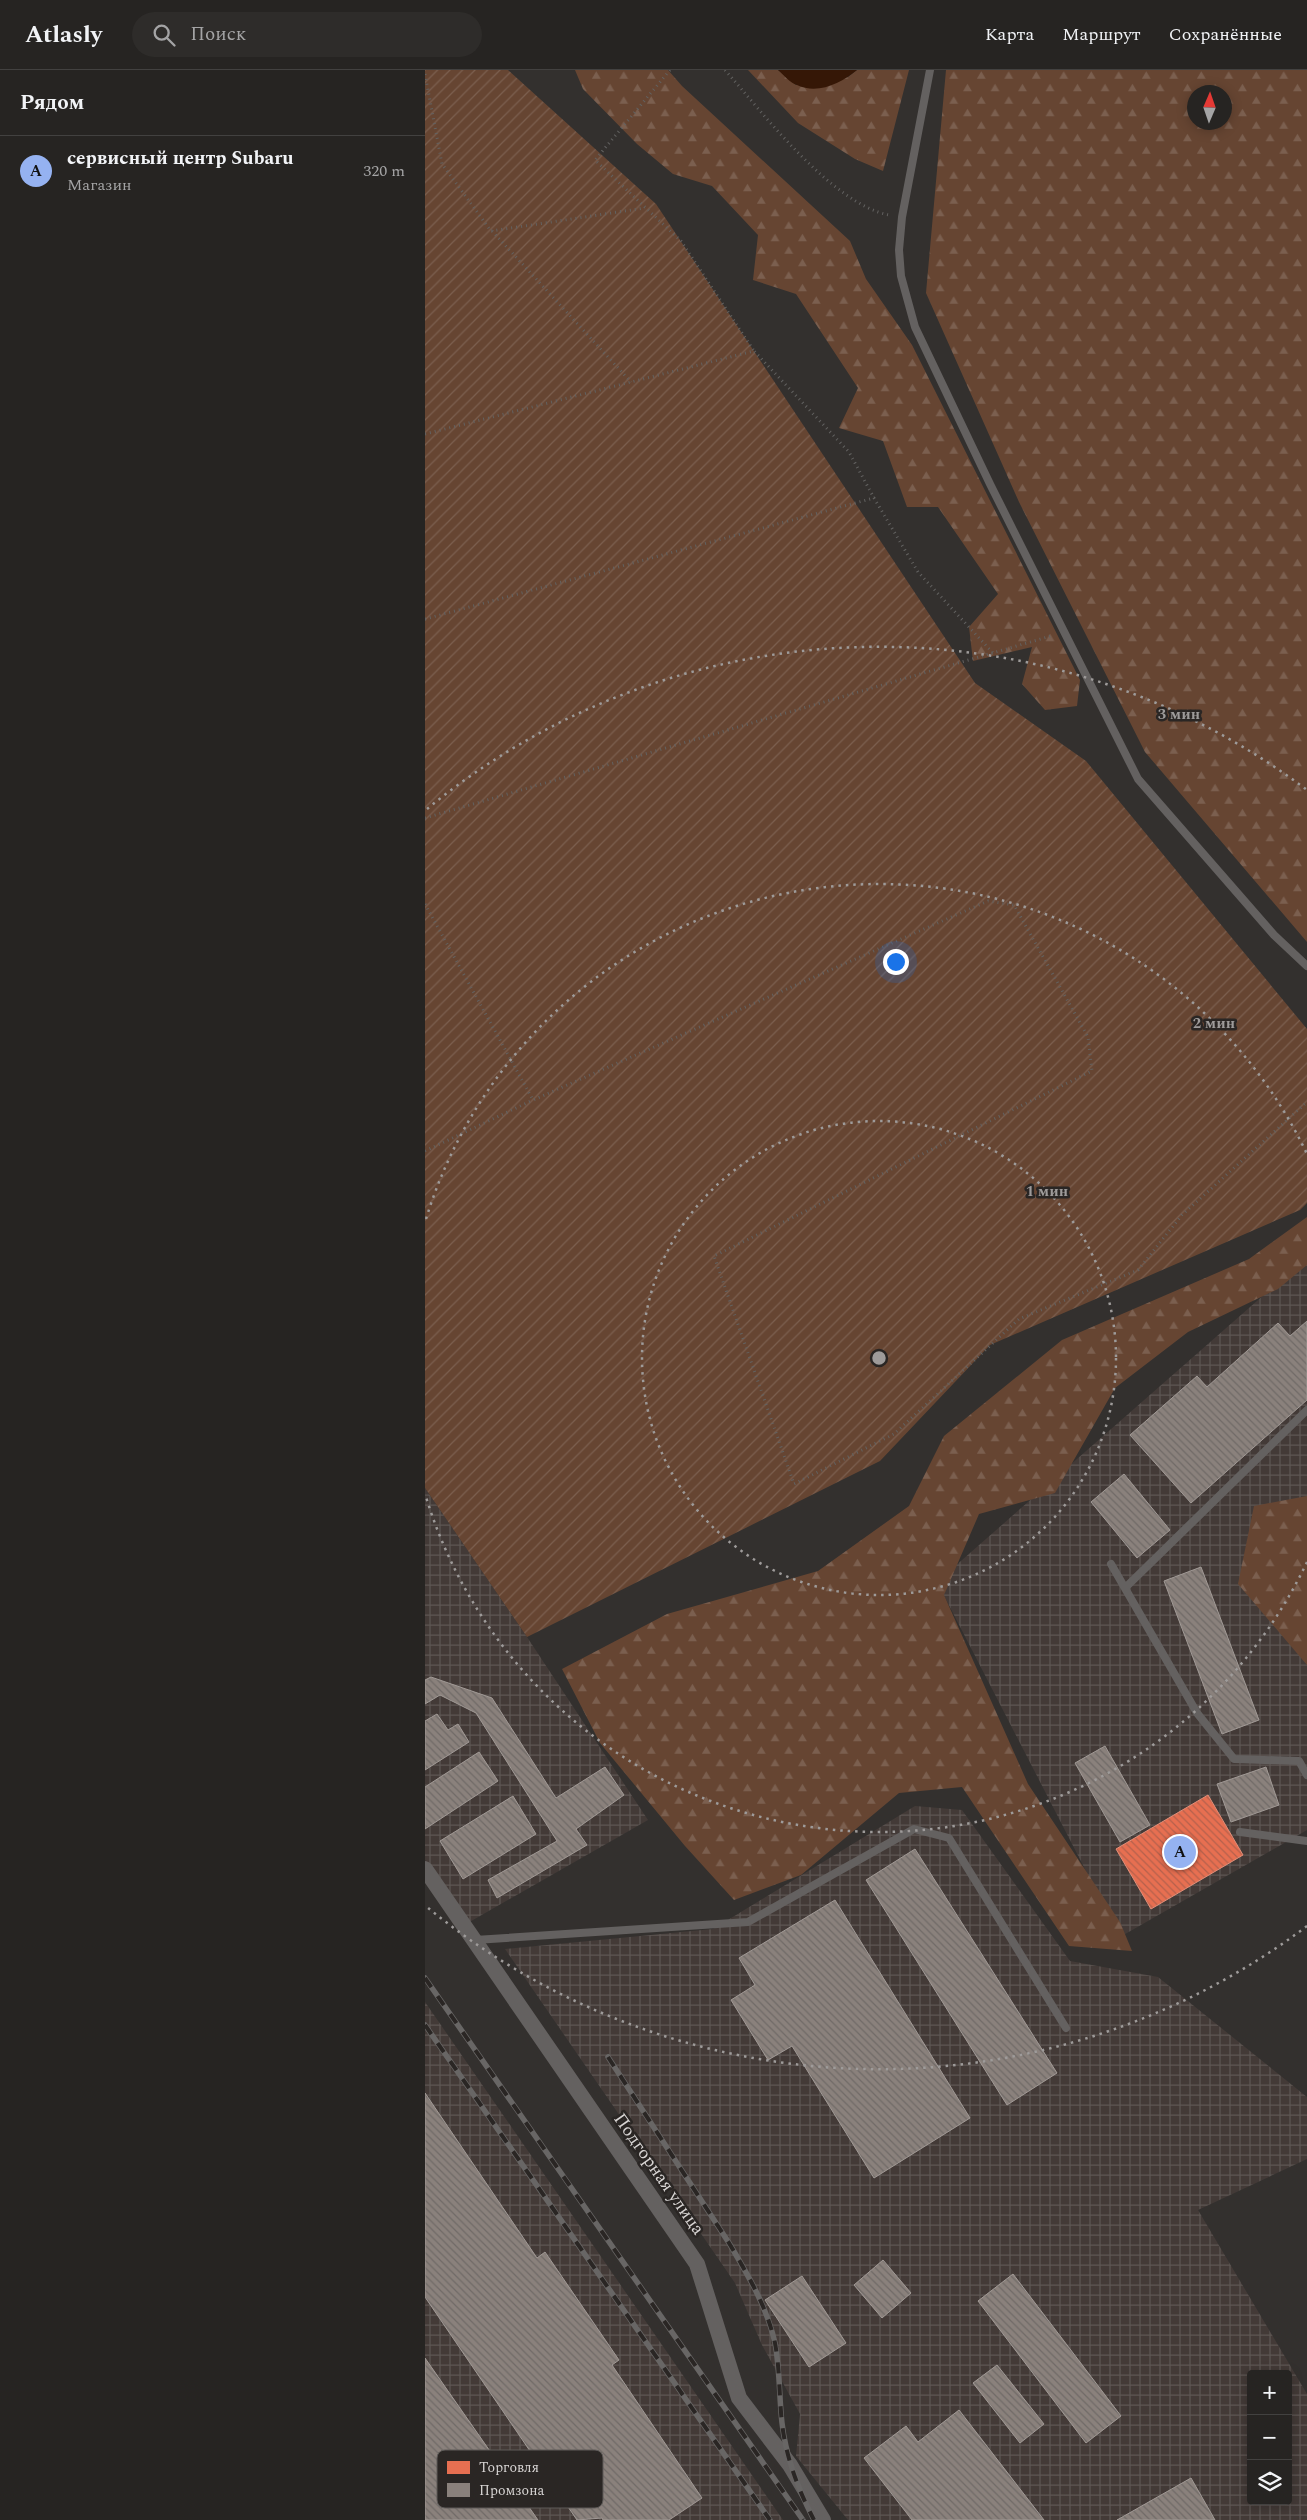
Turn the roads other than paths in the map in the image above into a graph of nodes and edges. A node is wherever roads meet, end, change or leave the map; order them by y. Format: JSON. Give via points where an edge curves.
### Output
{"nodes":[{"id":1,"x":929,"y":70,"type":"edge"},
{"id":2,"x":1307,"y":966,"type":"edge"},
{"id":3,"x":1307,"y":1410,"type":"edge"},
{"id":4,"x":1111,"y":1564,"type":"dead end"},
{"id":5,"x":1125,"y":1588,"type":"junction"},
{"id":6,"x":1307,"y":1775,"type":"edge"},
{"id":7,"x":1240,"y":1832,"type":"dead end"},
{"id":8,"x":1307,"y":1841,"type":"edge"},
{"id":9,"x":425,"y":1869,"type":"edge"},
{"id":10,"x":473,"y":1940,"type":"junction"},
{"id":11,"x":1066,"y":2028,"type":"dead end"},
{"id":12,"x":823,"y":2520,"type":"edge"}],
"edges":[{"from":1,"to":2,"type":"lane","via":[[899,250],[901,276],[915,327],[1138,779],[1274,935]]},
{"from":3,"to":5,"type":"lane"},
{"from":4,"to":5,"type":"lane"},
{"from":5,"to":6,"type":"lane","via":[[1197,1713],[1234,1759],[1299,1761]]},
{"from":7,"to":8,"type":"lane"},
{"from":9,"to":10,"type":"street","name":"Подгорная улица"},
{"from":10,"to":11,"type":"lane","via":[[748,1922],[913,1829],[949,1838]]},
{"from":10,"to":12,"type":"street","name":"Подгорная улица","via":[[697,2264],[739,2398],[790,2465]]}]}
